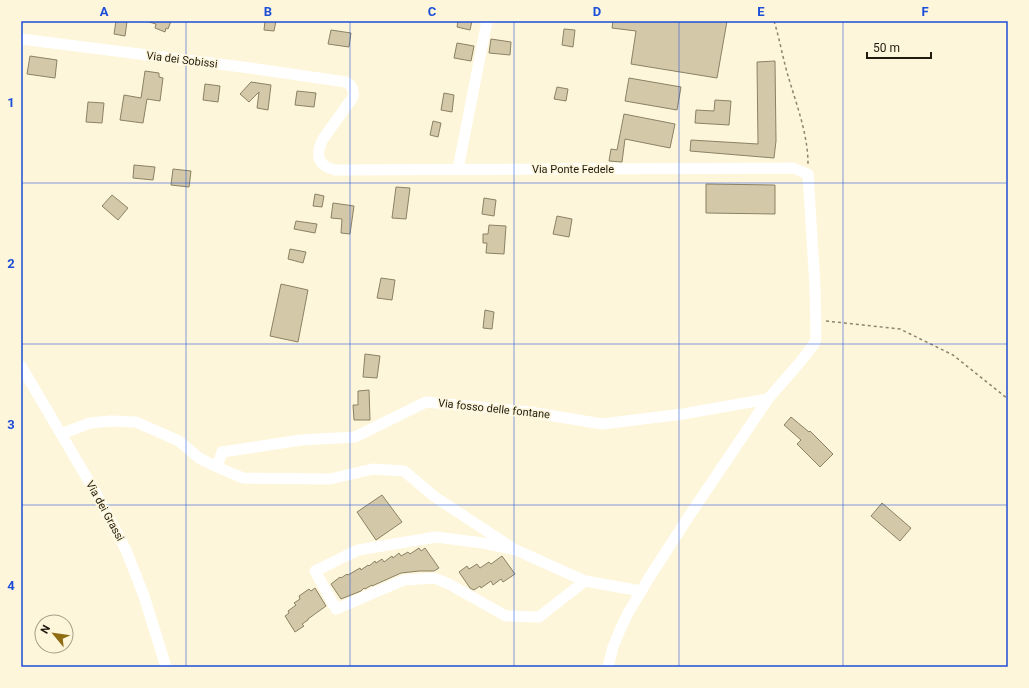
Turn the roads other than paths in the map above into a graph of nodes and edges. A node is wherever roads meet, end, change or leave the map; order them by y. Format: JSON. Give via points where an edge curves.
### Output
{"nodes":[{"id":1,"x":487,"y":21,"type":"edge"},
{"id":2,"x":21,"y":39,"type":"edge"},
{"id":3,"x":458,"y":169,"type":"junction"},
{"id":4,"x":336,"y":170,"type":"joint"},
{"id":5,"x":21,"y":366,"type":"edge"},
{"id":6,"x":768,"y":399,"type":"junction"},
{"id":7,"x":61,"y":434,"type":"junction"},
{"id":8,"x":217,"y":467,"type":"junction"},
{"id":9,"x":516,"y":550,"type":"junction"},
{"id":10,"x":585,"y":581,"type":"junction"},
{"id":11,"x":641,"y":591,"type":"junction"},
{"id":12,"x":166,"y":667,"type":"edge"},
{"id":13,"x":608,"y":667,"type":"edge"}],
"edges":[{"from":1,"to":3,"type":"street"},
{"from":2,"to":4,"type":"street","name":"Via dei Sobissi","via":[[349,83],[354,92],[353,97],[318,152],[319,158],[326,166]]},
{"from":3,"to":4,"type":"street","name":"Via Ponte Fedele"},
{"from":3,"to":6,"type":"street","name":"Via Ponte Fedele","via":[[793,168],[808,174],[816,338],[801,361]]},
{"from":5,"to":7,"type":"street","name":"Via dei Grassi"},
{"from":6,"to":8,"type":"street","name":"Via fosso delle fontane","via":[[683,414],[602,424],[530,412],[426,402],[355,437],[301,440],[222,452]]},
{"from":6,"to":11,"type":"street"},
{"from":7,"to":8,"type":"street","via":[[90,423],[136,422],[179,441],[199,458]]},
{"from":7,"to":12,"type":"street","name":"Via dei Grassi","via":[[126,550],[144,596]]},
{"from":8,"to":9,"type":"street","via":[[243,478],[330,479],[373,469],[404,471],[435,497]]},
{"from":9,"to":10,"type":"street"},
{"from":9,"to":10,"type":"street","via":[[436,537],[358,550],[315,572],[336,609],[404,580],[434,578],[450,584],[506,616],[539,617]]},
{"from":10,"to":11,"type":"street"},
{"from":11,"to":13,"type":"street","via":[[616,639]]}]}
